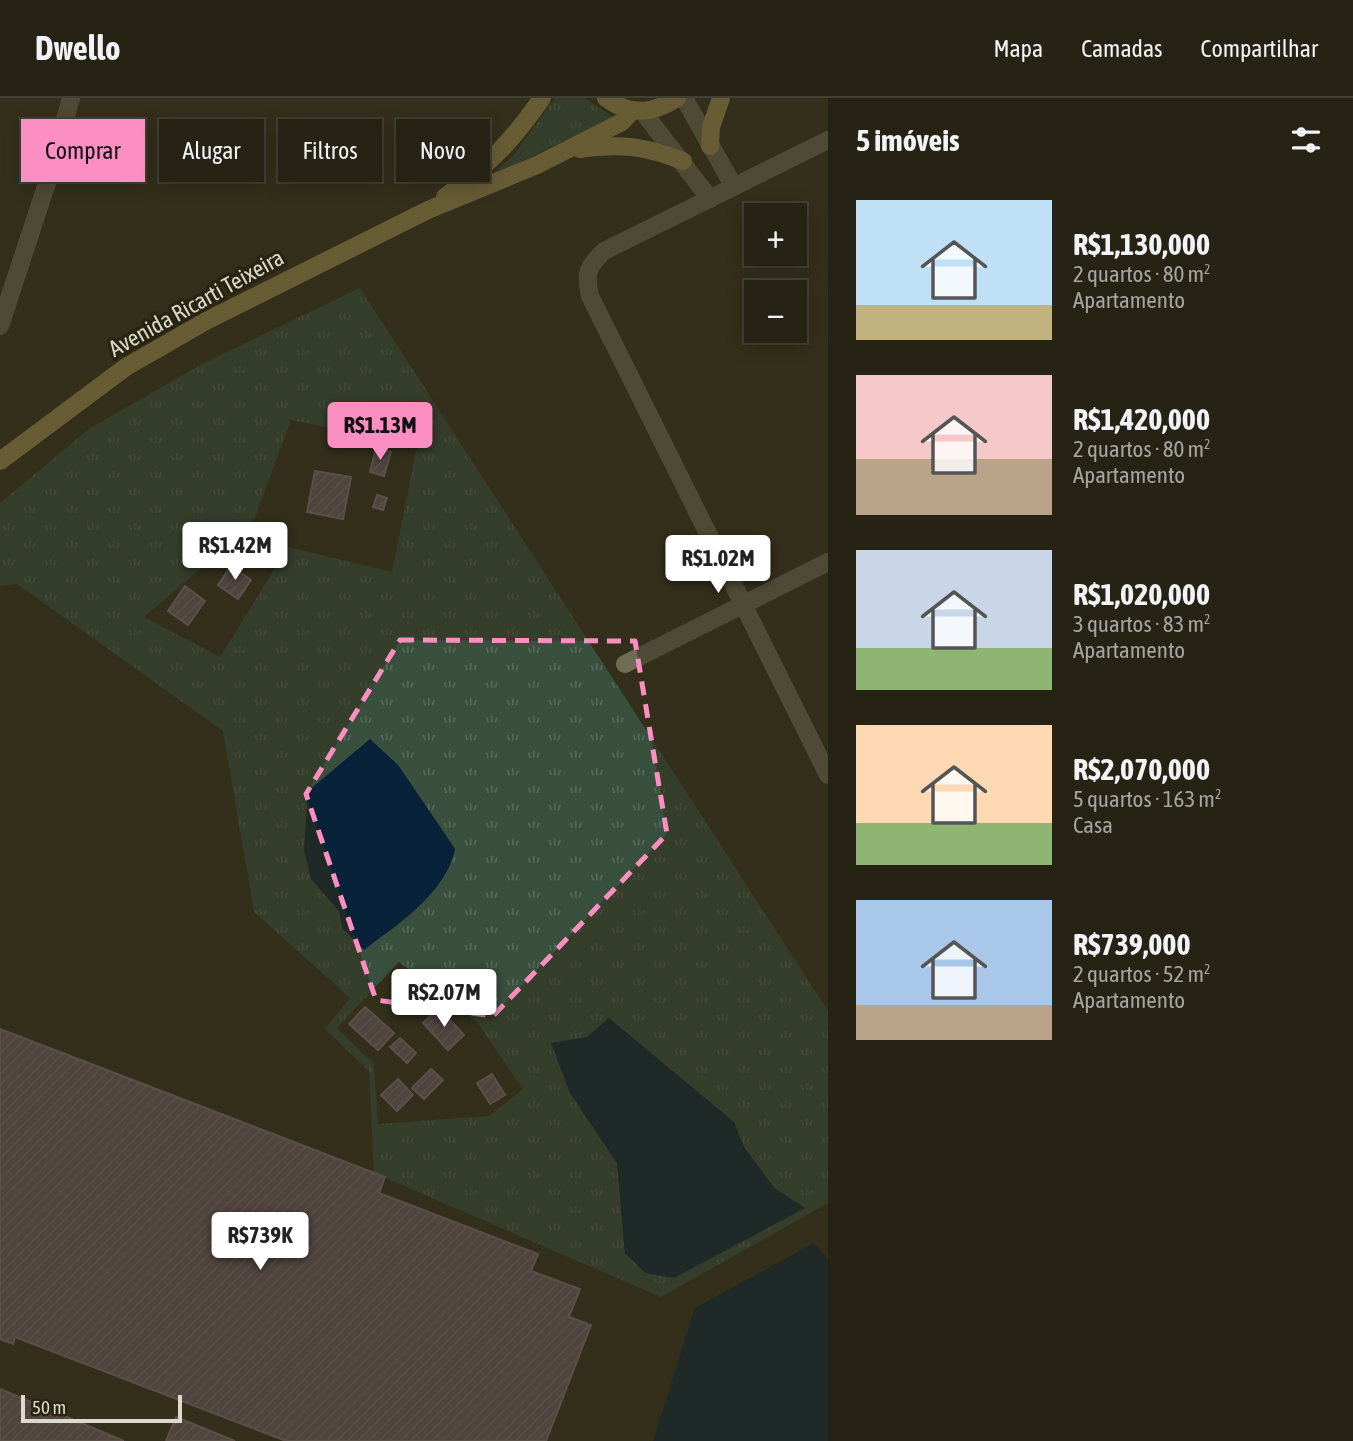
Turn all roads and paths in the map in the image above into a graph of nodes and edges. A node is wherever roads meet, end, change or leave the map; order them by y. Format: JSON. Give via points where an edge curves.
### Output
{"nodes":[{"id":1,"x":71,"y":98,"type":"edge"},
{"id":2,"x":542,"y":98,"type":"edge"},
{"id":3,"x":606,"y":98,"type":"edge"},
{"id":4,"x":677,"y":98,"type":"edge"},
{"id":5,"x":684,"y":98,"type":"edge"},
{"id":6,"x":721,"y":98,"type":"edge"},
{"id":7,"x":638,"y":112,"type":"junction"},
{"id":8,"x":828,"y":140,"type":"edge"},
{"id":9,"x":710,"y":146,"type":"junction"},
{"id":10,"x":566,"y":151,"type":"junction"},
{"id":11,"x":682,"y":161,"type":"junction"},
{"id":12,"x":734,"y":187,"type":"junction"},
{"id":13,"x":709,"y":199,"type":"junction"},
{"id":14,"x":428,"y":210,"type":"junction"},
{"id":15,"x":0,"y":326,"type":"edge"},
{"id":16,"x":0,"y":461,"type":"edge"},
{"id":17,"x":828,"y":562,"type":"edge"},
{"id":18,"x":743,"y":604,"type":"junction"},
{"id":19,"x":625,"y":664,"type":"dead end"},
{"id":20,"x":828,"y":775,"type":"edge"}],
"edges":[{"from":1,"to":15,"type":"street"},
{"from":2,"to":14,"type":"main road","name":"Avenida Ricarti Teixeira","via":[[501,153]]},
{"from":3,"to":7,"type":"main road"},
{"from":4,"to":7,"type":"main road","name":"Avenida Ricarti Teixeira"},
{"from":5,"to":9,"type":"street"},
{"from":6,"to":9,"type":"main road"},
{"from":7,"to":10,"type":"main road","name":"Avenida Ricarti Teixeira"},
{"from":7,"to":11,"type":"street"},
{"from":8,"to":12,"type":"street"},
{"from":9,"to":12,"type":"street"},
{"from":10,"to":11,"type":"main road","via":[[625,145],[652,148]]},
{"from":10,"to":14,"type":"main road","name":"Avenida Ricarti Teixeira"},
{"from":11,"to":13,"type":"street"},
{"from":12,"to":13,"type":"street"},
{"from":13,"to":18,"type":"street","via":[[604,251],[586,276],[590,296]]},
{"from":14,"to":16,"type":"main road","name":"Avenida Ricarti Teixeira","via":[[206,321],[126,367]]},
{"from":17,"to":18,"type":"street"},
{"from":18,"to":19,"type":"street"},
{"from":18,"to":20,"type":"street"}]}
